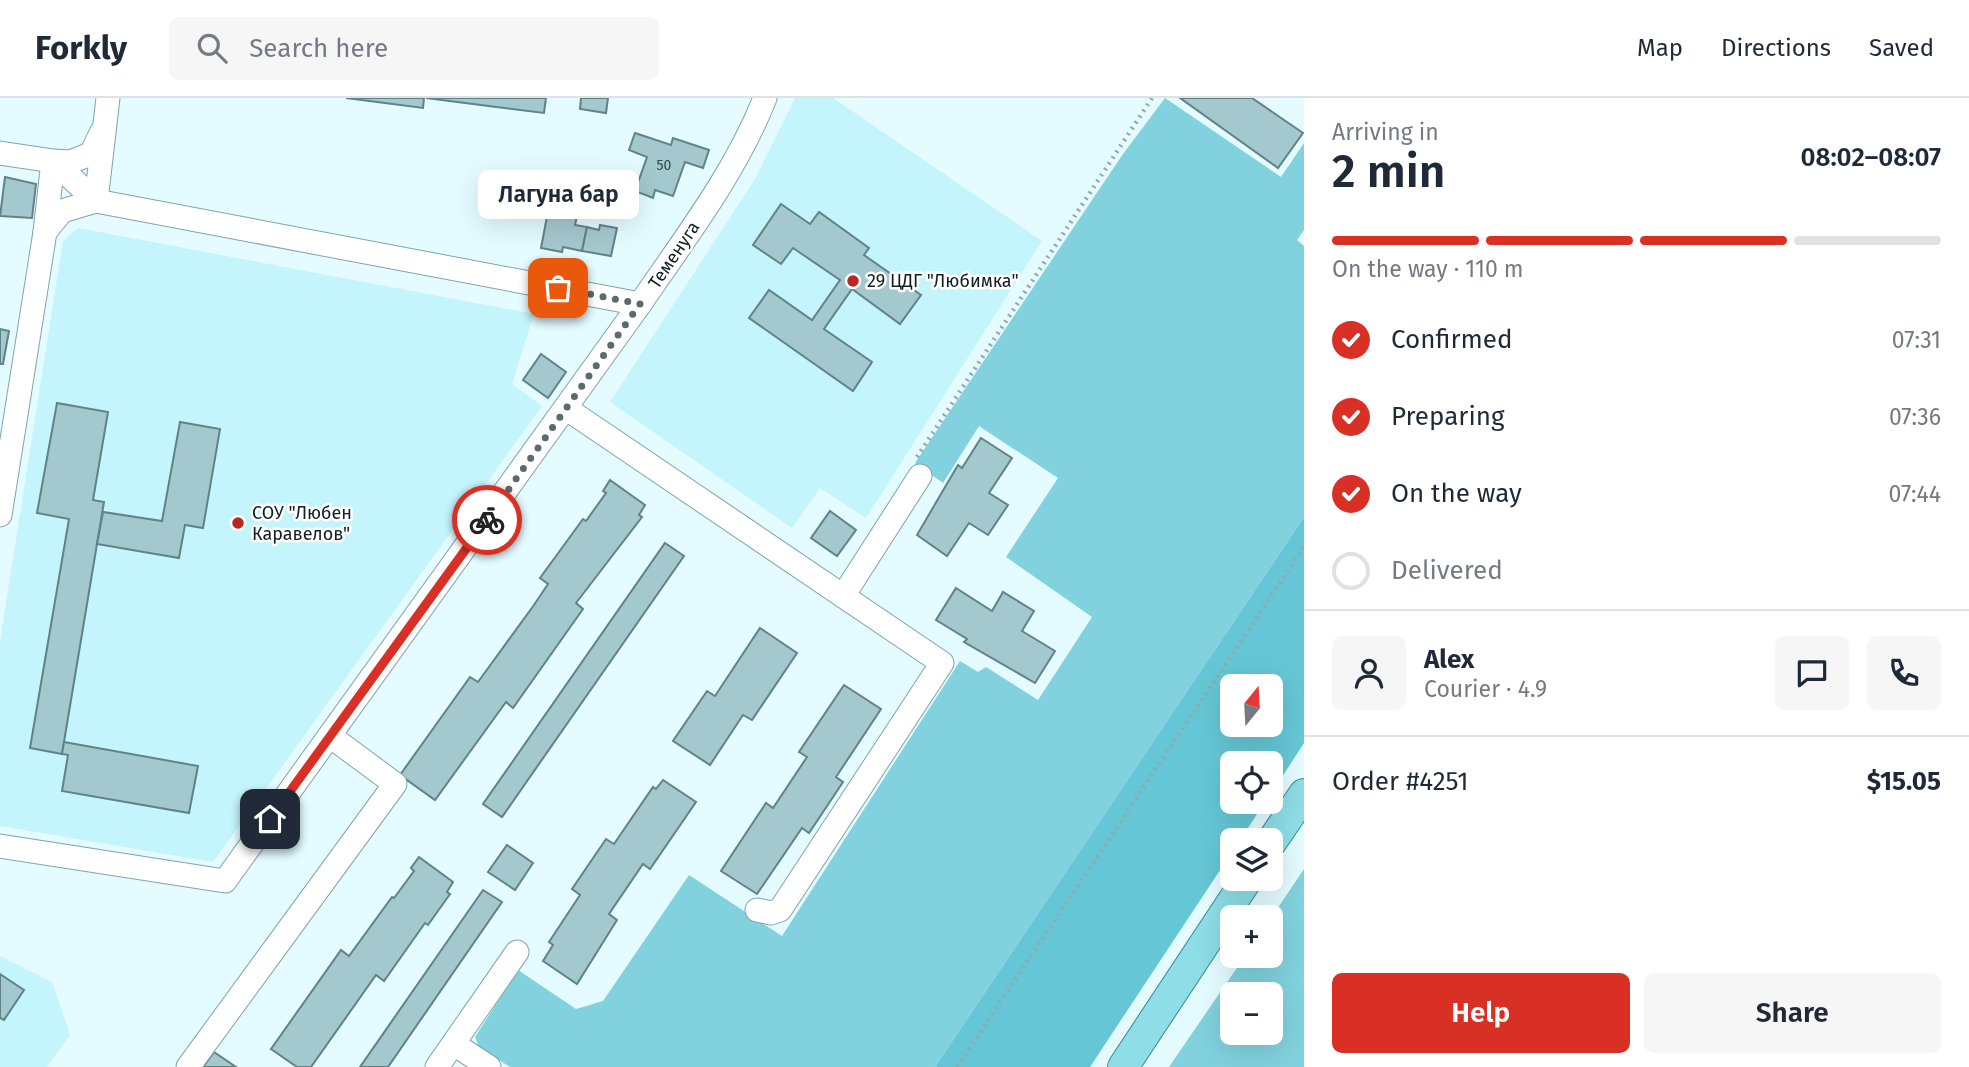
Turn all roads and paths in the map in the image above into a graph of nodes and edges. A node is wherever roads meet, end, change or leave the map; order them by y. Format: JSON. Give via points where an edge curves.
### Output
{"nodes":[{"id":1,"x":107,"y":98,"type":"edge"},
{"id":2,"x":765,"y":98,"type":"edge"},
{"id":3,"x":1152,"y":98,"type":"edge"},
{"id":4,"x":104,"y":127,"type":"junction"},
{"id":5,"x":0,"y":153,"type":"edge"},
{"id":6,"x":53,"y":161,"type":"junction"},
{"id":7,"x":96,"y":201,"type":"junction"},
{"id":8,"x":45,"y":232,"type":"junction"},
{"id":9,"x":640,"y":304,"type":"junction"},
{"id":10,"x":567,"y":409,"type":"junction"},
{"id":11,"x":920,"y":476,"type":"joint"},
{"id":12,"x":0,"y":515,"type":"edge"},
{"id":13,"x":1304,"y":547,"type":"edge"},
{"id":14,"x":843,"y":596,"type":"junction"},
{"id":15,"x":330,"y":736,"type":"junction"},
{"id":16,"x":1304,"y":794,"type":"edge"},
{"id":17,"x":1281,"y":828,"type":"edge"},
{"id":18,"x":0,"y":846,"type":"edge"},
{"id":19,"x":1239,"y":891,"type":"edge"},
{"id":20,"x":757,"y":910,"type":"dead end"},
{"id":21,"x":517,"y":953,"type":"dead end"},
{"id":22,"x":454,"y":1044,"type":"junction"},
{"id":23,"x":188,"y":1067,"type":"edge"},
{"id":24,"x":437,"y":1067,"type":"edge"},
{"id":25,"x":489,"y":1067,"type":"edge"},
{"id":26,"x":957,"y":1067,"type":"edge"},
{"id":27,"x":1124,"y":1067,"type":"edge"}],
"edges":[{"from":1,"to":4,"type":"street"},
{"from":2,"to":9,"type":"street","name":"Теменуга","via":[[745,143]]},
{"from":3,"to":11,"type":"path","via":[[917,454]]},
{"from":4,"to":6,"type":"street","via":[[91,154],[69,162]]},
{"from":4,"to":7,"type":"street"},
{"from":5,"to":6,"type":"street"},
{"from":6,"to":7,"type":"street"},
{"from":6,"to":8,"type":"street"},
{"from":7,"to":8,"type":"street","via":[[62,211]]},
{"from":7,"to":9,"type":"street"},
{"from":8,"to":12,"type":"street"},
{"from":9,"to":10,"type":"street","name":"Теменуга"},
{"from":10,"to":14,"type":"street"},
{"from":10,"to":15,"type":"street","name":"Теменуга"},
{"from":11,"to":14,"type":"street"},
{"from":13,"to":26,"type":"path"},
{"from":14,"to":20,"type":"street","via":[[942,663],[780,910],[771,914]]},
{"from":15,"to":18,"type":"street","name":"Теменуга","via":[[225,881]]},
{"from":15,"to":23,"type":"street","via":[[395,784]]},
{"from":16,"to":17,"type":"main road"},
{"from":19,"to":27,"type":"main road"},
{"from":21,"to":22,"type":"street"},
{"from":22,"to":24,"type":"street"},
{"from":22,"to":25,"type":"street"}]}
